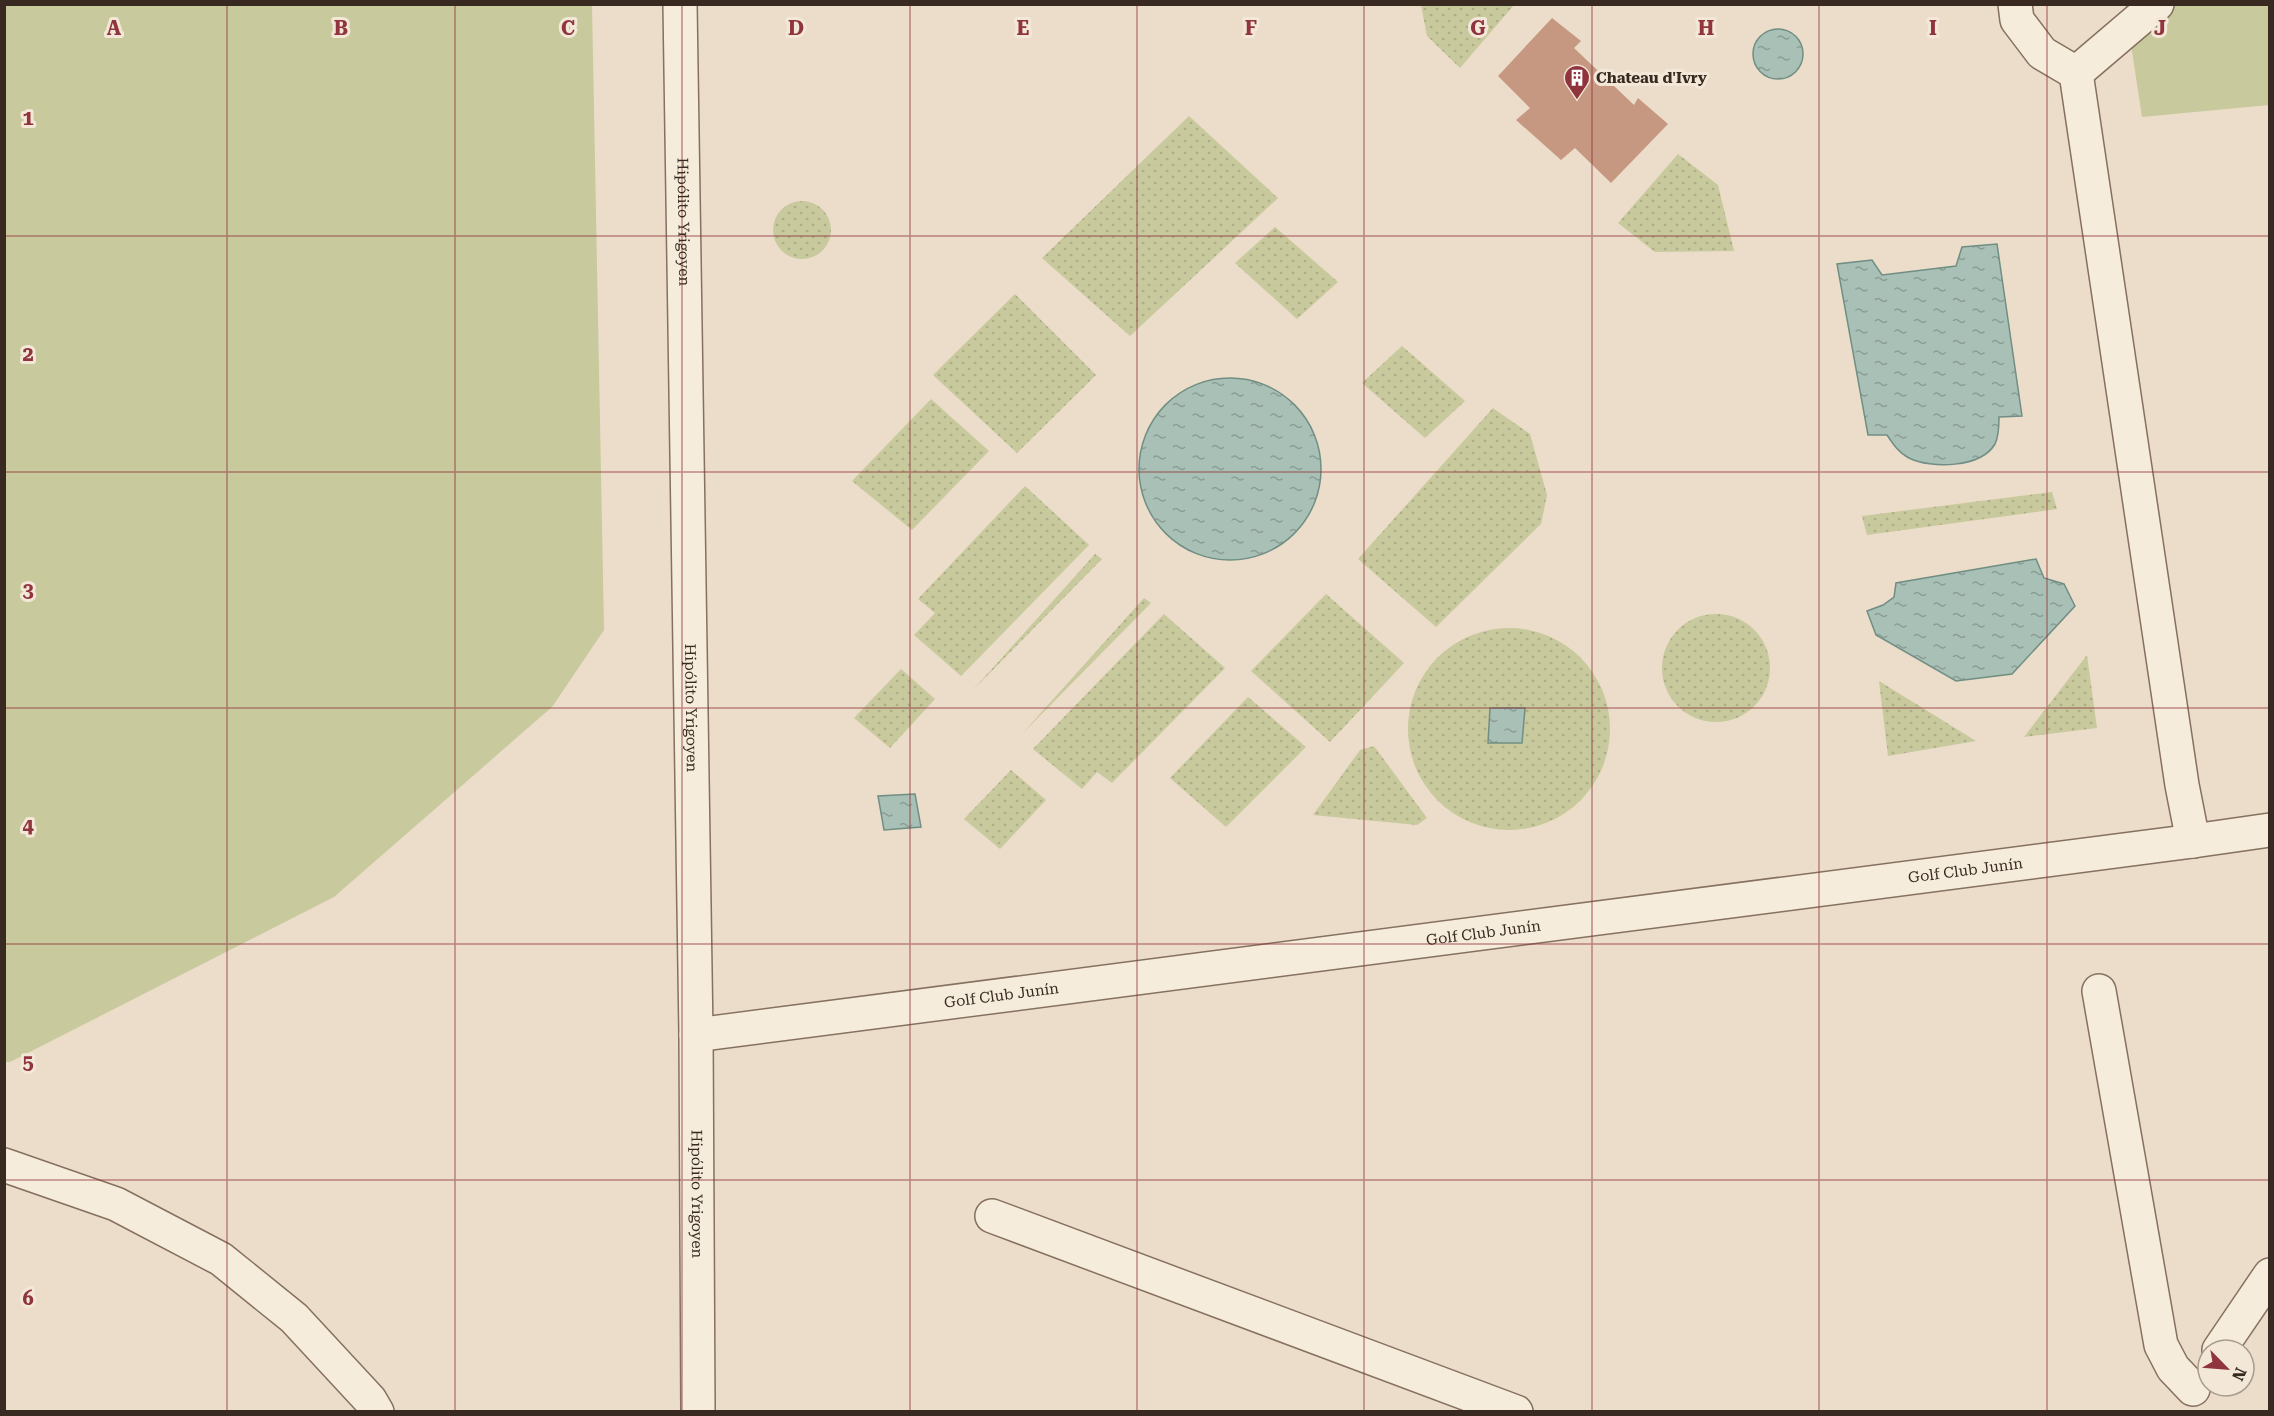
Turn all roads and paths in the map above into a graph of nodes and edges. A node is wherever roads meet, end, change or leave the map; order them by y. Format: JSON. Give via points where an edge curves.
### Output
{"nodes":[{"id":1,"x":680,"y":4,"type":"edge"},
{"id":2,"x":2015,"y":4,"type":"edge"},
{"id":3,"x":2157,"y":4,"type":"edge"},
{"id":4,"x":2076,"y":73,"type":"junction"},
{"id":5,"x":2270,"y":830,"type":"edge"},
{"id":6,"x":2193,"y":841,"type":"junction"},
{"id":7,"x":2099,"y":991,"type":"dead end"},
{"id":8,"x":696,"y":1035,"type":"junction"},
{"id":9,"x":4,"y":1165,"type":"edge"},
{"id":10,"x":992,"y":1216,"type":"dead end"},
{"id":11,"x":2270,"y":1275,"type":"edge"},
{"id":12,"x":2227,"y":1338,"type":"edge"},
{"id":13,"x":2193,"y":1389,"type":"edge"},
{"id":14,"x":377,"y":1412,"type":"edge"},
{"id":15,"x":698,"y":1412,"type":"edge"},
{"id":16,"x":1516,"y":1412,"type":"edge"}],
"edges":[{"from":1,"to":8,"type":"street","name":"Hipólito Yrigoyen"},
{"from":2,"to":4,"type":"street","via":[[2017,20],[2042,53]]},
{"from":3,"to":4,"type":"street"},
{"from":4,"to":6,"type":"street"},
{"from":5,"to":6,"type":"street","name":"Golf Club Junín"},
{"from":6,"to":8,"type":"street","name":"Golf Club Junín"},
{"from":7,"to":13,"type":"street","via":[[2161,1345],[2173,1368]]},
{"from":8,"to":15,"type":"street","name":"Hipólito Yrigoyen"},
{"from":9,"to":14,"type":"street","via":[[116,1204],[221,1259],[294,1318]]},
{"from":10,"to":16,"type":"street"},
{"from":11,"to":12,"type":"street"}]}
